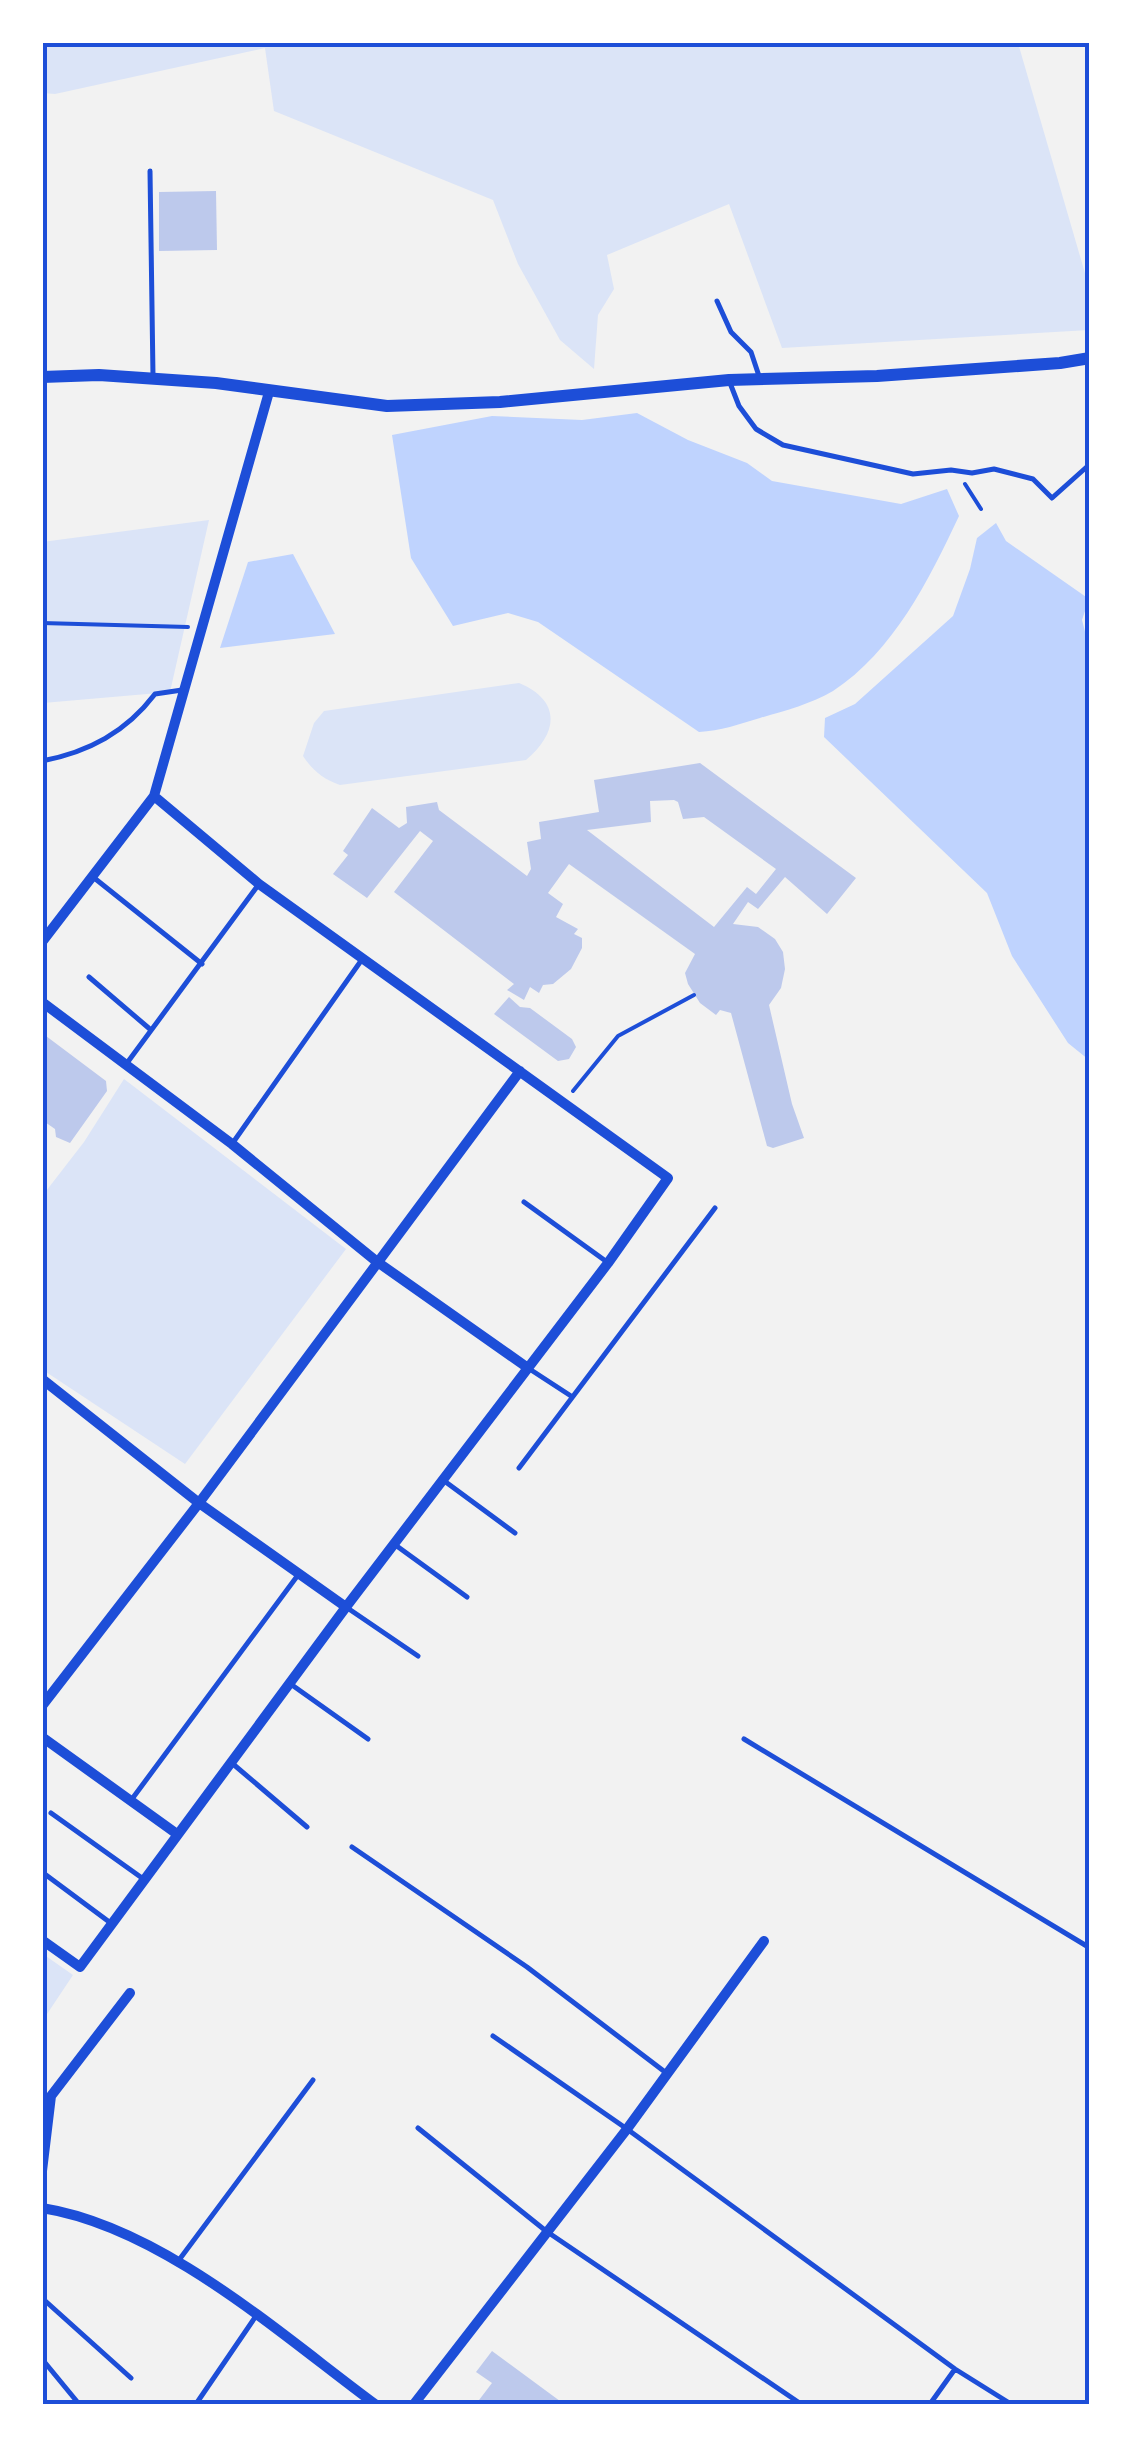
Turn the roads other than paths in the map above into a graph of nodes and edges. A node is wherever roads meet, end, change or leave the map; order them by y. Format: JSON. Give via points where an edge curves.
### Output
{"nodes":[{"id":1,"x":150,"y":171,"type":"dead end"},
{"id":2,"x":717,"y":302,"type":"dead end"},
{"id":3,"x":1090,"y":358,"type":"edge"},
{"id":4,"x":42,"y":377,"type":"edge"},
{"id":5,"x":153,"y":379,"type":"junction"},
{"id":6,"x":729,"y":380,"type":"junction"},
{"id":7,"x":760,"y":380,"type":"junction"},
{"id":8,"x":269,"y":392,"type":"junction"},
{"id":9,"x":1090,"y":464,"type":"edge"},
{"id":10,"x":185,"y":690,"type":"junction"},
{"id":11,"x":42,"y":762,"type":"edge"},
{"id":12,"x":154,"y":796,"type":"junction"},
{"id":13,"x":93,"y":877,"type":"junction"},
{"id":14,"x":259,"y":884,"type":"junction"},
{"id":15,"x":42,"y":942,"type":"edge"},
{"id":16,"x":363,"y":958,"type":"junction"},
{"id":17,"x":202,"y":964,"type":"junction"},
{"id":18,"x":89,"y":977,"type":"dead end"},
{"id":19,"x":42,"y":1002,"type":"edge"},
{"id":20,"x":152,"y":1030,"type":"junction"},
{"id":21,"x":125,"y":1066,"type":"junction"},
{"id":22,"x":520,"y":1071,"type":"junction"},
{"id":23,"x":232,"y":1144,"type":"junction"},
{"id":24,"x":524,"y":1202,"type":"dead end"},
{"id":25,"x":715,"y":1208,"type":"dead end"},
{"id":26,"x":376,"y":1261,"type":"junction"},
{"id":27,"x":608,"y":1263,"type":"junction"},
{"id":28,"x":528,"y":1368,"type":"junction"},
{"id":29,"x":47,"y":1382,"type":"edge"},
{"id":30,"x":571,"y":1396,"type":"junction"},
{"id":31,"x":42,"y":1398,"type":"edge"},
{"id":32,"x":519,"y":1468,"type":"dead end"},
{"id":33,"x":443,"y":1480,"type":"junction"},
{"id":34,"x":199,"y":1503,"type":"junction"},
{"id":35,"x":515,"y":1534,"type":"dead end"},
{"id":36,"x":394,"y":1544,"type":"junction"},
{"id":37,"x":300,"y":1572,"type":"junction"},
{"id":38,"x":467,"y":1598,"type":"dead end"},
{"id":39,"x":346,"y":1607,"type":"junction"},
{"id":40,"x":418,"y":1656,"type":"dead end"},
{"id":41,"x":290,"y":1683,"type":"junction"},
{"id":42,"x":42,"y":1706,"type":"edge"},
{"id":43,"x":42,"y":1737,"type":"edge"},
{"id":44,"x":368,"y":1739,"type":"dead end"},
{"id":45,"x":744,"y":1739,"type":"dead end"},
{"id":46,"x":231,"y":1762,"type":"junction"},
{"id":47,"x":130,"y":1802,"type":"junction"},
{"id":48,"x":52,"y":1812,"type":"dead end"},
{"id":49,"x":307,"y":1827,"type":"dead end"},
{"id":50,"x":177,"y":1834,"type":"junction"},
{"id":51,"x":352,"y":1847,"type":"dead end"},
{"id":52,"x":42,"y":1872,"type":"edge"},
{"id":53,"x":145,"y":1880,"type":"junction"},
{"id":54,"x":112,"y":1924,"type":"junction"},
{"id":55,"x":42,"y":1940,"type":"edge"},
{"id":56,"x":764,"y":1942,"type":"dead end"},
{"id":57,"x":1090,"y":1948,"type":"edge"},
{"id":58,"x":130,"y":1993,"type":"dead end"},
{"id":59,"x":493,"y":2036,"type":"dead end"},
{"id":60,"x":668,"y":2074,"type":"junction"},
{"id":61,"x":313,"y":2080,"type":"dead end"},
{"id":62,"x":418,"y":2128,"type":"dead end"},
{"id":63,"x":627,"y":2129,"type":"junction"},
{"id":64,"x":42,"y":2171,"type":"edge"},
{"id":65,"x":42,"y":2208,"type":"edge"},
{"id":66,"x":546,"y":2232,"type":"junction"},
{"id":67,"x":179,"y":2260,"type":"junction"},
{"id":68,"x":42,"y":2298,"type":"edge"},
{"id":69,"x":256,"y":2316,"type":"junction"},
{"id":70,"x":42,"y":2358,"type":"edge"},
{"id":71,"x":955,"y":2369,"type":"junction"},
{"id":72,"x":131,"y":2378,"type":"dead end"},
{"id":73,"x":79,"y":2404,"type":"edge"},
{"id":74,"x":196,"y":2404,"type":"edge"},
{"id":75,"x":376,"y":2404,"type":"edge"},
{"id":76,"x":414,"y":2404,"type":"edge"},
{"id":77,"x":802,"y":2404,"type":"edge"},
{"id":78,"x":930,"y":2404,"type":"edge"},
{"id":79,"x":1011,"y":2404,"type":"edge"}],
"edges":[{"from":1,"to":5,"type":"lane"},
{"from":2,"to":7,"type":"lane","via":[[731,332],[751,352]]},
{"from":3,"to":7,"type":"street"},
{"from":4,"to":5,"type":"street"},
{"from":5,"to":8,"type":"street"},
{"from":6,"to":7,"type":"street"},
{"from":6,"to":8,"type":"street","via":[[449,405],[387,406]]},
{"from":6,"to":9,"type":"lane","via":[[756,429],[783,445],[913,474],[994,469],[1033,478],[1052,498]]},
{"from":8,"to":10,"type":"street"},
{"from":10,"to":11,"type":"lane","via":[[155,694],[108,740]]},
{"from":10,"to":12,"type":"street"},
{"from":12,"to":13,"type":"street"},
{"from":12,"to":14,"type":"street"},
{"from":13,"to":15,"type":"street"},
{"from":13,"to":17,"type":"lane"},
{"from":14,"to":16,"type":"street"},
{"from":14,"to":17,"type":"lane"},
{"from":16,"to":22,"type":"street"},
{"from":16,"to":23,"type":"lane"},
{"from":17,"to":20,"type":"lane"},
{"from":18,"to":20,"type":"lane"},
{"from":19,"to":21,"type":"street"},
{"from":20,"to":21,"type":"lane"},
{"from":21,"to":23,"type":"street"},
{"from":22,"to":26,"type":"street"},
{"from":22,"to":27,"type":"street","via":[[668,1178]]},
{"from":23,"to":26,"type":"street"},
{"from":24,"to":27,"type":"lane"},
{"from":25,"to":30,"type":"lane"},
{"from":26,"to":28,"type":"street"},
{"from":26,"to":34,"type":"street"},
{"from":27,"to":28,"type":"street"},
{"from":28,"to":30,"type":"lane"},
{"from":28,"to":33,"type":"street"},
{"from":29,"to":31,"type":"street"},
{"from":29,"to":34,"type":"street"},
{"from":30,"to":32,"type":"lane"},
{"from":33,"to":35,"type":"lane"},
{"from":33,"to":36,"type":"street"},
{"from":34,"to":37,"type":"street"},
{"from":34,"to":42,"type":"street"},
{"from":36,"to":38,"type":"lane"},
{"from":36,"to":39,"type":"street"},
{"from":37,"to":39,"type":"street"},
{"from":37,"to":47,"type":"lane"},
{"from":39,"to":40,"type":"lane"},
{"from":39,"to":41,"type":"street"},
{"from":41,"to":44,"type":"lane"},
{"from":41,"to":46,"type":"street"},
{"from":43,"to":47,"type":"street"},
{"from":45,"to":57,"type":"lane"},
{"from":46,"to":49,"type":"lane"},
{"from":46,"to":50,"type":"street"},
{"from":47,"to":50,"type":"street"},
{"from":48,"to":53,"type":"lane"},
{"from":50,"to":53,"type":"street"},
{"from":51,"to":60,"type":"lane"},
{"from":52,"to":54,"type":"lane"},
{"from":53,"to":54,"type":"street"},
{"from":54,"to":55,"type":"street","via":[[80,1967]]},
{"from":56,"to":60,"type":"street"},
{"from":58,"to":64,"type":"street","via":[[51,2096]]},
{"from":59,"to":63,"type":"lane"},
{"from":60,"to":63,"type":"street"},
{"from":61,"to":67,"type":"lane"},
{"from":62,"to":66,"type":"lane"},
{"from":63,"to":66,"type":"street"},
{"from":63,"to":71,"type":"lane"},
{"from":65,"to":67,"type":"street"},
{"from":66,"to":76,"type":"street"},
{"from":66,"to":77,"type":"lane"},
{"from":67,"to":69,"type":"street"},
{"from":68,"to":72,"type":"lane"},
{"from":69,"to":74,"type":"lane"},
{"from":69,"to":75,"type":"street"},
{"from":70,"to":73,"type":"lane"},
{"from":71,"to":78,"type":"lane"},
{"from":71,"to":79,"type":"lane"}]}
